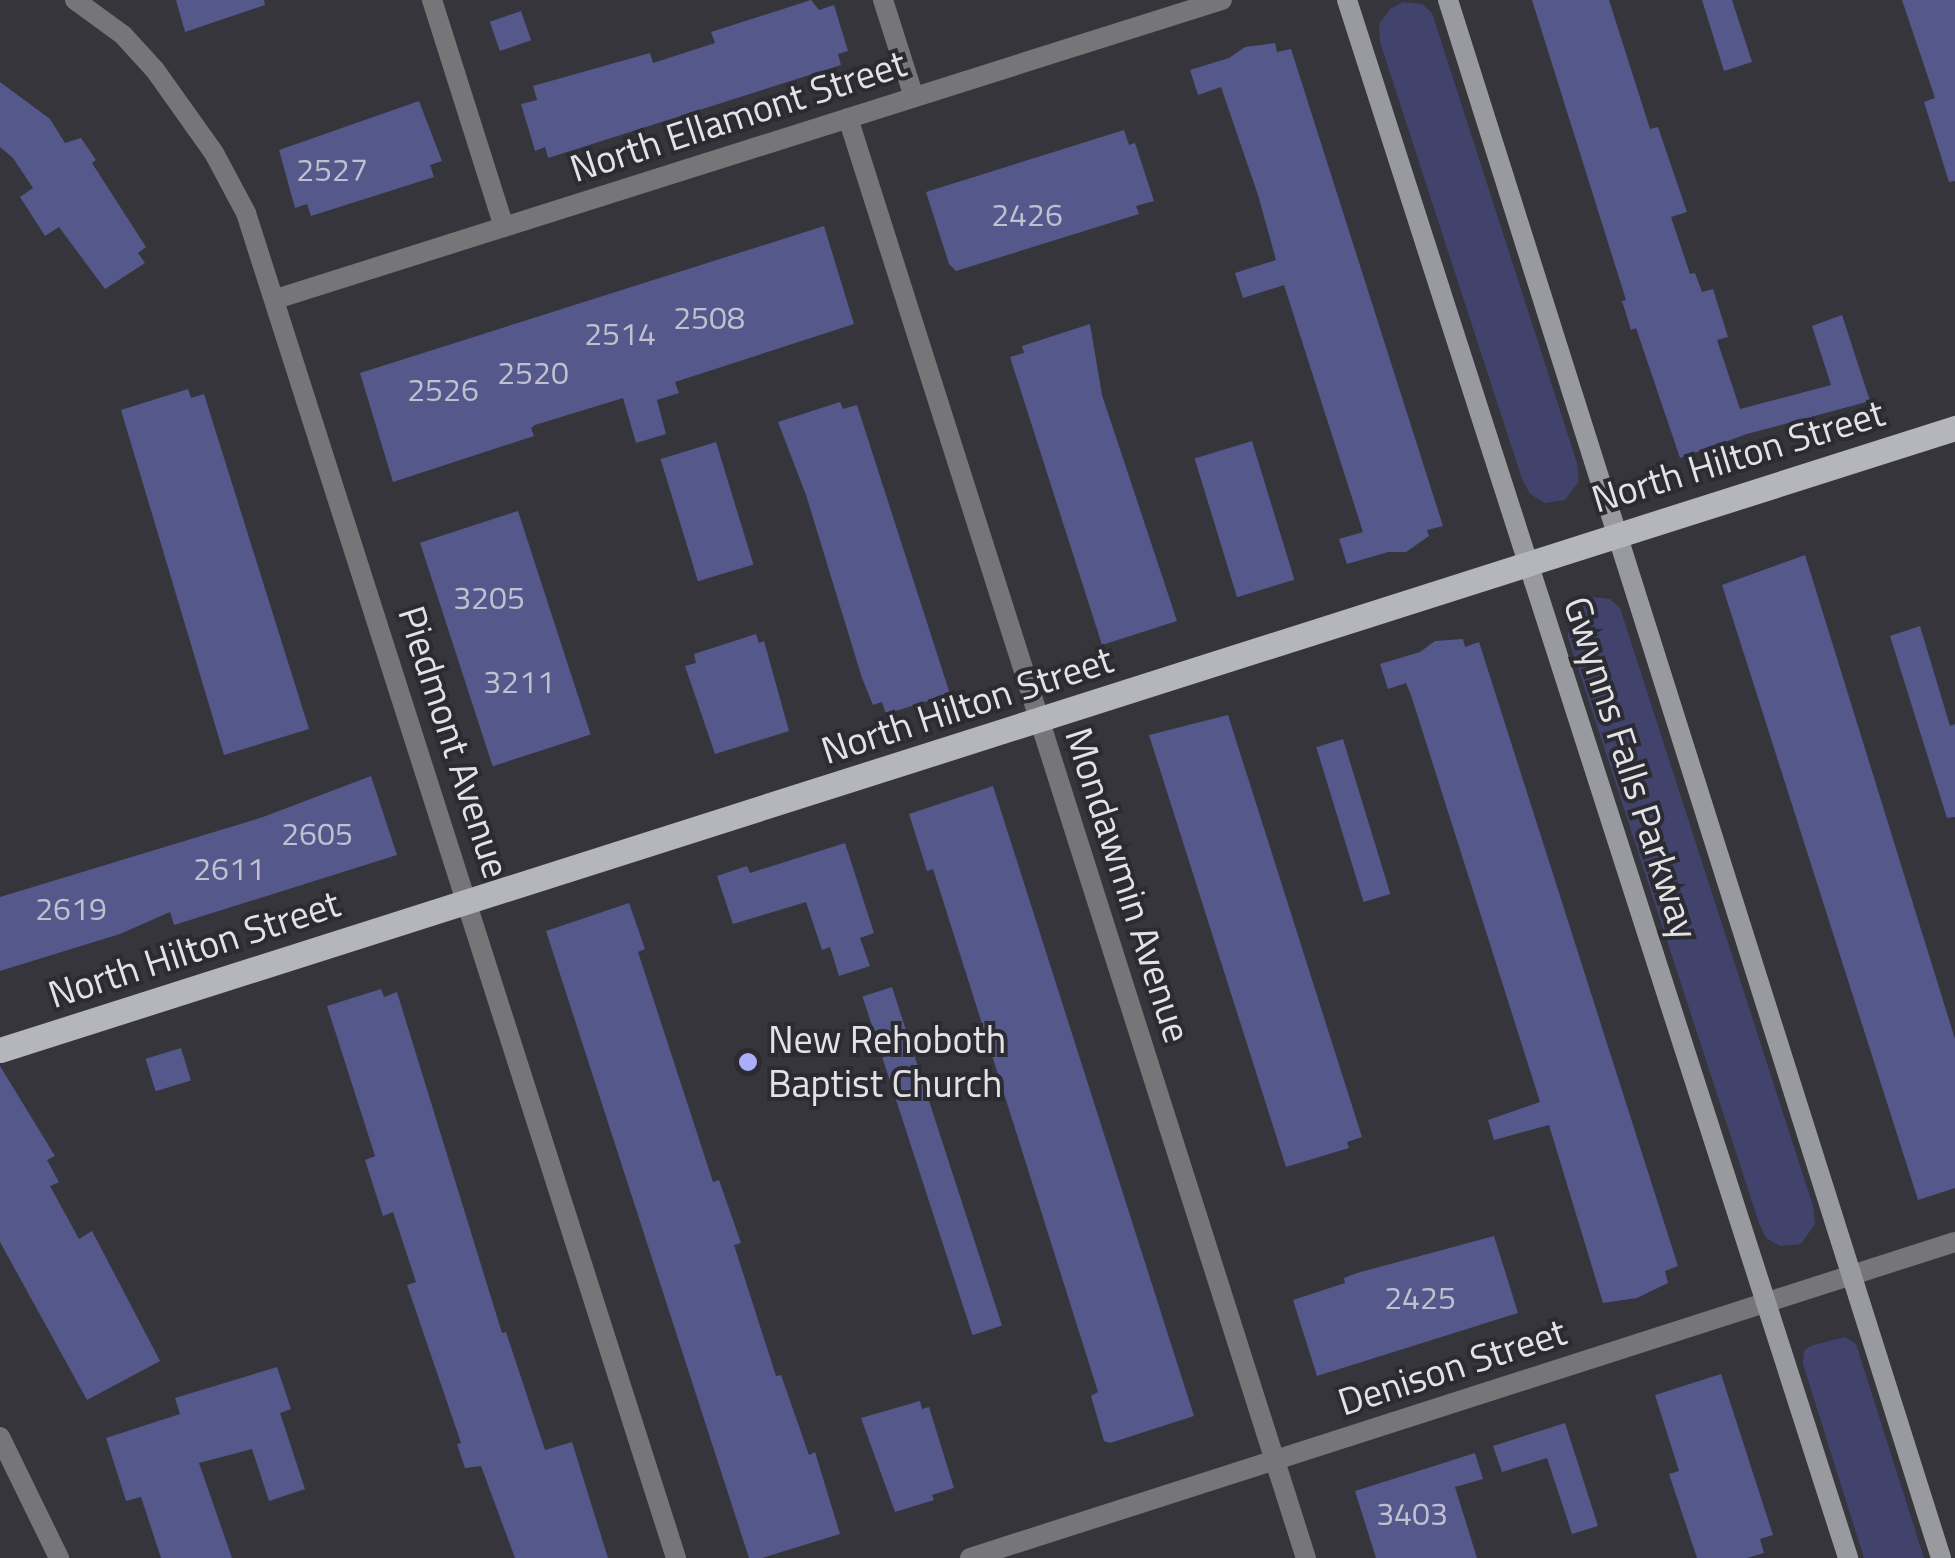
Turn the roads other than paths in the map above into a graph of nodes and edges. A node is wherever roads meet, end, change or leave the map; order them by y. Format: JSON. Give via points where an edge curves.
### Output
{"nodes":[{"id":1,"x":75,"y":0,"type":"edge"},
{"id":2,"x":432,"y":0,"type":"edge"},
{"id":3,"x":883,"y":0,"type":"edge"},
{"id":4,"x":1222,"y":0,"type":"edge"},
{"id":5,"x":1347,"y":0,"type":"edge"},
{"id":6,"x":1448,"y":0,"type":"edge"},
{"id":7,"x":914,"y":97,"type":"junction"},
{"id":8,"x":848,"y":118,"type":"junction"},
{"id":9,"x":504,"y":227,"type":"junction"},
{"id":10,"x":276,"y":299,"type":"junction"},
{"id":11,"x":1955,"y":428,"type":"edge"},
{"id":12,"x":1616,"y":532,"type":"junction"},
{"id":13,"x":1526,"y":562,"type":"junction"},
{"id":14,"x":1039,"y":720,"type":"junction"},
{"id":15,"x":468,"y":902,"type":"junction"},
{"id":16,"x":0,"y":1050,"type":"edge"},
{"id":17,"x":1955,"y":1242,"type":"edge"},
{"id":18,"x":1850,"y":1276,"type":"junction"},
{"id":19,"x":1767,"y":1303,"type":"junction"},
{"id":20,"x":0,"y":1437,"type":"edge"},
{"id":21,"x":1275,"y":1460,"type":"junction"},
{"id":22,"x":58,"y":1558,"type":"edge"},
{"id":23,"x":676,"y":1558,"type":"edge"},
{"id":24,"x":970,"y":1558,"type":"edge"},
{"id":25,"x":1306,"y":1558,"type":"edge"},
{"id":26,"x":1848,"y":1558,"type":"edge"},
{"id":27,"x":1940,"y":1558,"type":"edge"}],
"edges":[{"from":1,"to":10,"type":"street","name":"Piedmont Avenue","via":[[123,35],[184,108],[246,213]]},
{"from":2,"to":9,"type":"street"},
{"from":3,"to":7,"type":"street"},
{"from":4,"to":7,"type":"street","name":"North Ellamont Street"},
{"from":5,"to":13,"type":"main road","name":"Gwynns Falls Parkway"},
{"from":6,"to":12,"type":"main road","name":"Gwynns Falls Parkway"},
{"from":7,"to":8,"type":"street","name":"North Ellamont Street"},
{"from":8,"to":9,"type":"street","name":"North Ellamont Street"},
{"from":8,"to":14,"type":"street","name":"Mondawmin Avenue"},
{"from":9,"to":10,"type":"street","name":"North Ellamont Street"},
{"from":10,"to":15,"type":"street","name":"Piedmont Avenue"},
{"from":11,"to":12,"type":"main road","name":"North Hilton Street"},
{"from":12,"to":13,"type":"main road","name":"North Hilton Street"},
{"from":12,"to":18,"type":"main road","name":"Gwynns Falls Parkway"},
{"from":13,"to":14,"type":"main road","name":"North Hilton Street"},
{"from":13,"to":19,"type":"main road","name":"Gwynns Falls Parkway"},
{"from":14,"to":15,"type":"main road","name":"North Hilton Street"},
{"from":14,"to":21,"type":"street","name":"Mondawmin Avenue"},
{"from":15,"to":16,"type":"main road","name":"North Hilton Street"},
{"from":15,"to":23,"type":"street","name":"Piedmont Avenue"},
{"from":17,"to":18,"type":"street","name":"Denison Street"},
{"from":18,"to":19,"type":"street","name":"Denison Street"},
{"from":18,"to":27,"type":"main road","name":"Gwynns Falls Parkway"},
{"from":19,"to":21,"type":"street","name":"Denison Street"},
{"from":19,"to":26,"type":"main road","name":"Gwynns Falls Parkway"},
{"from":20,"to":22,"type":"street"},
{"from":21,"to":24,"type":"street","name":"Denison Street"},
{"from":21,"to":25,"type":"street","name":"Mondawmin Avenue"}]}
